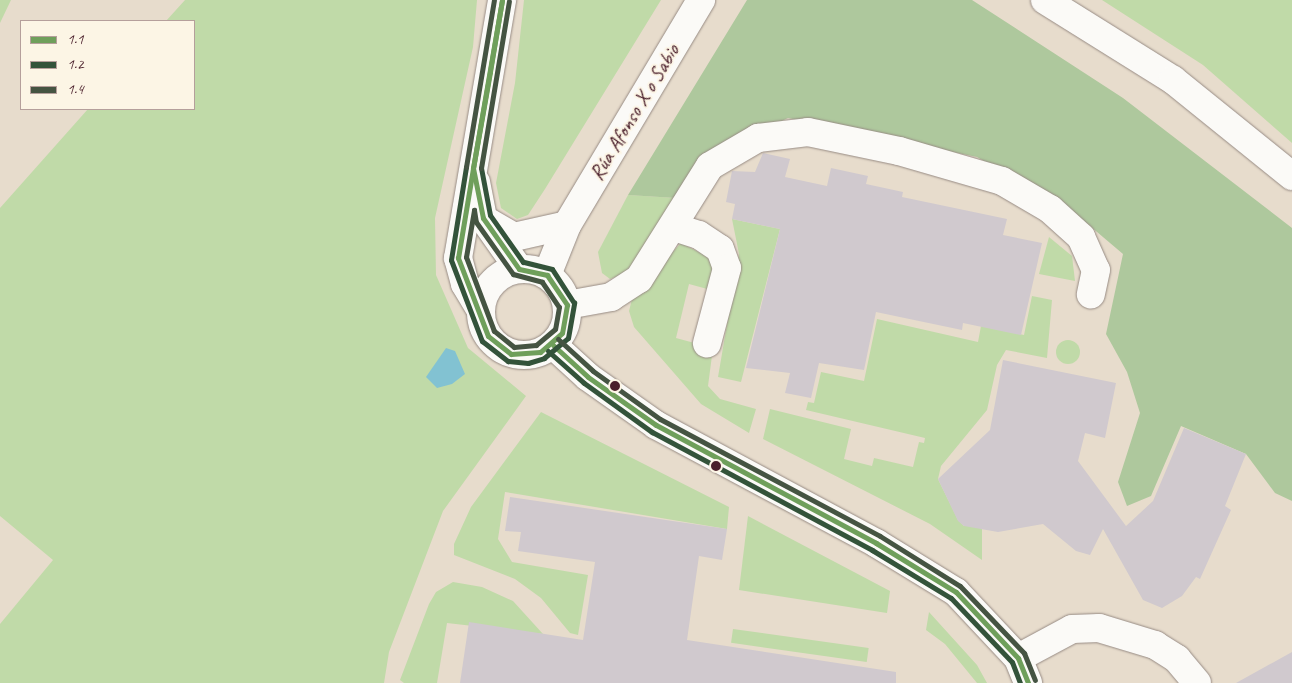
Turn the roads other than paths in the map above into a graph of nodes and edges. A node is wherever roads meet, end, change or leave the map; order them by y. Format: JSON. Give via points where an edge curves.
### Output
{"nodes":[{"id":1,"x":502,"y":0,"type":"edge"},
{"id":2,"x":701,"y":0,"type":"edge"},
{"id":3,"x":1045,"y":0,"type":"edge"},
{"id":4,"x":473,"y":168,"type":"junction"},
{"id":5,"x":1292,"y":176,"type":"edge"},
{"id":6,"x":483,"y":218,"type":"junction"},
{"id":7,"x":566,"y":225,"type":"junction"},
{"id":8,"x":674,"y":227,"type":"junction"},
{"id":9,"x":519,"y":269,"type":"junction"},
{"id":10,"x":547,"y":276,"type":"junction"},
{"id":11,"x":1091,"y":294,"type":"dead end"},
{"id":12,"x":567,"y":305,"type":"junction"},
{"id":13,"x":480,"y":309,"type":"junction"},
{"id":14,"x":707,"y":343,"type":"dead end"},
{"id":15,"x":553,"y":345,"type":"junction"},
{"id":16,"x":1018,"y":658,"type":"junction"},
{"id":17,"x":1028,"y":683,"type":"edge"},
{"id":18,"x":1197,"y":683,"type":"edge"}],
"edges":[{"from":1,"to":4,"type":"main road"},
{"from":2,"to":7,"type":"main road","name":"Rúa Afonso X o Sabio"},
{"from":3,"to":5,"type":"main road","via":[[1173,80]]},
{"from":4,"to":6,"type":"main road"},
{"from":4,"to":13,"type":"main road","via":[[458,258],[465,284]]},
{"from":6,"to":7,"type":"main road","via":[[514,238]]},
{"from":6,"to":9,"type":"main road"},
{"from":7,"to":10,"type":"main road","name":"Rúa Afonso X o Sabio"},
{"from":8,"to":11,"type":"main road","via":[[710,166],[758,138],[808,132],[899,151],[1002,181],[1018,190],[1050,209],[1081,237],[1096,270]]},
{"from":8,"to":12,"type":"main road","via":[[639,280],[626,290]]},
{"from":8,"to":14,"type":"main road","via":[[699,235],[720,249],[726,268]]},
{"from":9,"to":10,"type":"main road"},
{"from":9,"to":13,"type":"main road","via":[[500,275],[486,290]]},
{"from":10,"to":12,"type":"main road"},
{"from":12,"to":15,"type":"main road","via":[[562,333]]},
{"from":13,"to":15,"type":"main road","via":[[488,336],[511,354],[533,354]]},
{"from":15,"to":16,"type":"main road","via":[[588,377],[656,425],[930,574],[976,611]]},
{"from":16,"to":17,"type":"main road"},
{"from":16,"to":18,"type":"main road","via":[[1072,629],[1099,628],[1155,645],[1177,659]]}]}
